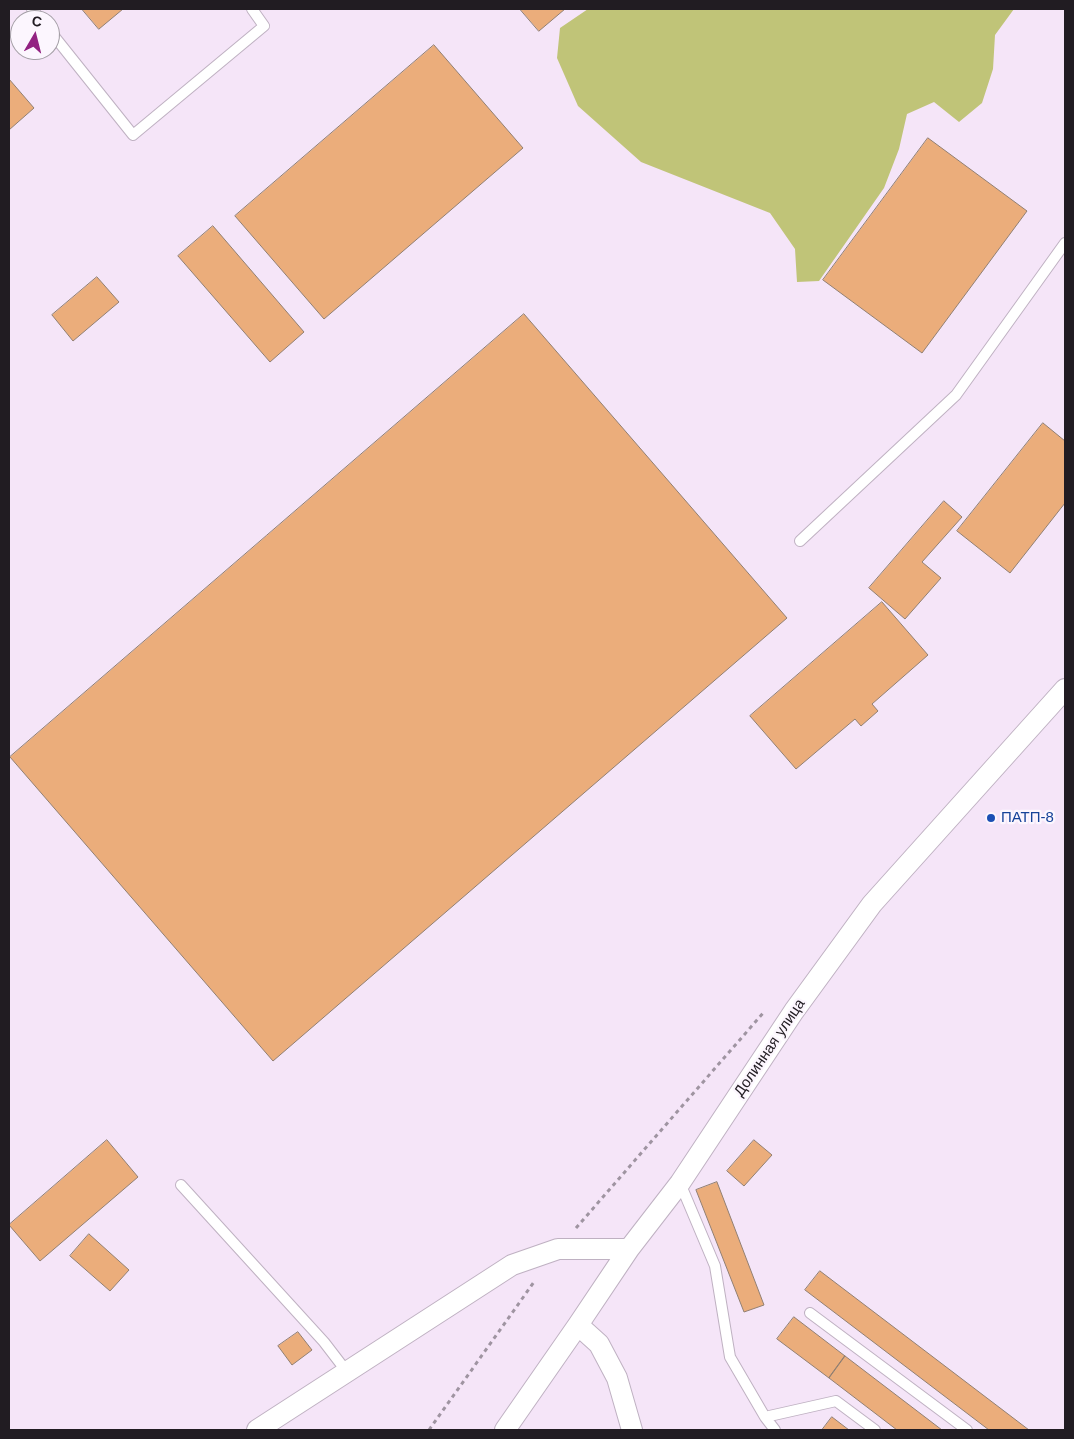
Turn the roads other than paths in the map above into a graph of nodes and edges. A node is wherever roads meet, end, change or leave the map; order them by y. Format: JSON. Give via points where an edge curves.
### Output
{"nodes":[{"id":1,"x":252,"y":9,"type":"edge"},
{"id":2,"x":60,"y":44,"type":"edge"},
{"id":3,"x":1065,"y":243,"type":"edge"},
{"id":4,"x":800,"y":541,"type":"dead end"},
{"id":5,"x":1065,"y":689,"type":"edge"},
{"id":6,"x":680,"y":1183,"type":"junction"},
{"id":7,"x":181,"y":1185,"type":"dead end"},
{"id":8,"x":629,"y":1249,"type":"junction"},
{"id":9,"x":810,"y":1313,"type":"dead end"},
{"id":10,"x":578,"y":1325,"type":"junction"},
{"id":11,"x":347,"y":1372,"type":"junction"},
{"id":12,"x":765,"y":1417,"type":"junction"},
{"id":13,"x":257,"y":1430,"type":"edge"},
{"id":14,"x":505,"y":1430,"type":"edge"},
{"id":15,"x":632,"y":1430,"type":"edge"},
{"id":16,"x":775,"y":1430,"type":"edge"},
{"id":17,"x":875,"y":1430,"type":"edge"},
{"id":18,"x":967,"y":1430,"type":"edge"}],
"edges":[{"from":1,"to":2,"type":"lane","via":[[264,26],[132,135]]},
{"from":3,"to":4,"type":"lane","via":[[956,395]]},
{"from":5,"to":6,"type":"street","name":"Долинная улица","via":[[872,904],[794,1012]]},
{"from":6,"to":8,"type":"street","name":"Долинная улица"},
{"from":6,"to":12,"type":"lane","via":[[715,1266],[730,1357]]},
{"from":7,"to":11,"type":"lane","via":[[324,1342]]},
{"from":8,"to":10,"type":"street","name":"Долинная улица"},
{"from":8,"to":11,"type":"street","via":[[558,1249],[512,1265]]},
{"from":9,"to":18,"type":"lane"},
{"from":10,"to":14,"type":"street","name":"Долинная улица"},
{"from":10,"to":15,"type":"street","via":[[599,1344],[617,1378]]},
{"from":11,"to":13,"type":"street"},
{"from":12,"to":16,"type":"lane"},
{"from":12,"to":17,"type":"lane","via":[[836,1400]]}]}
